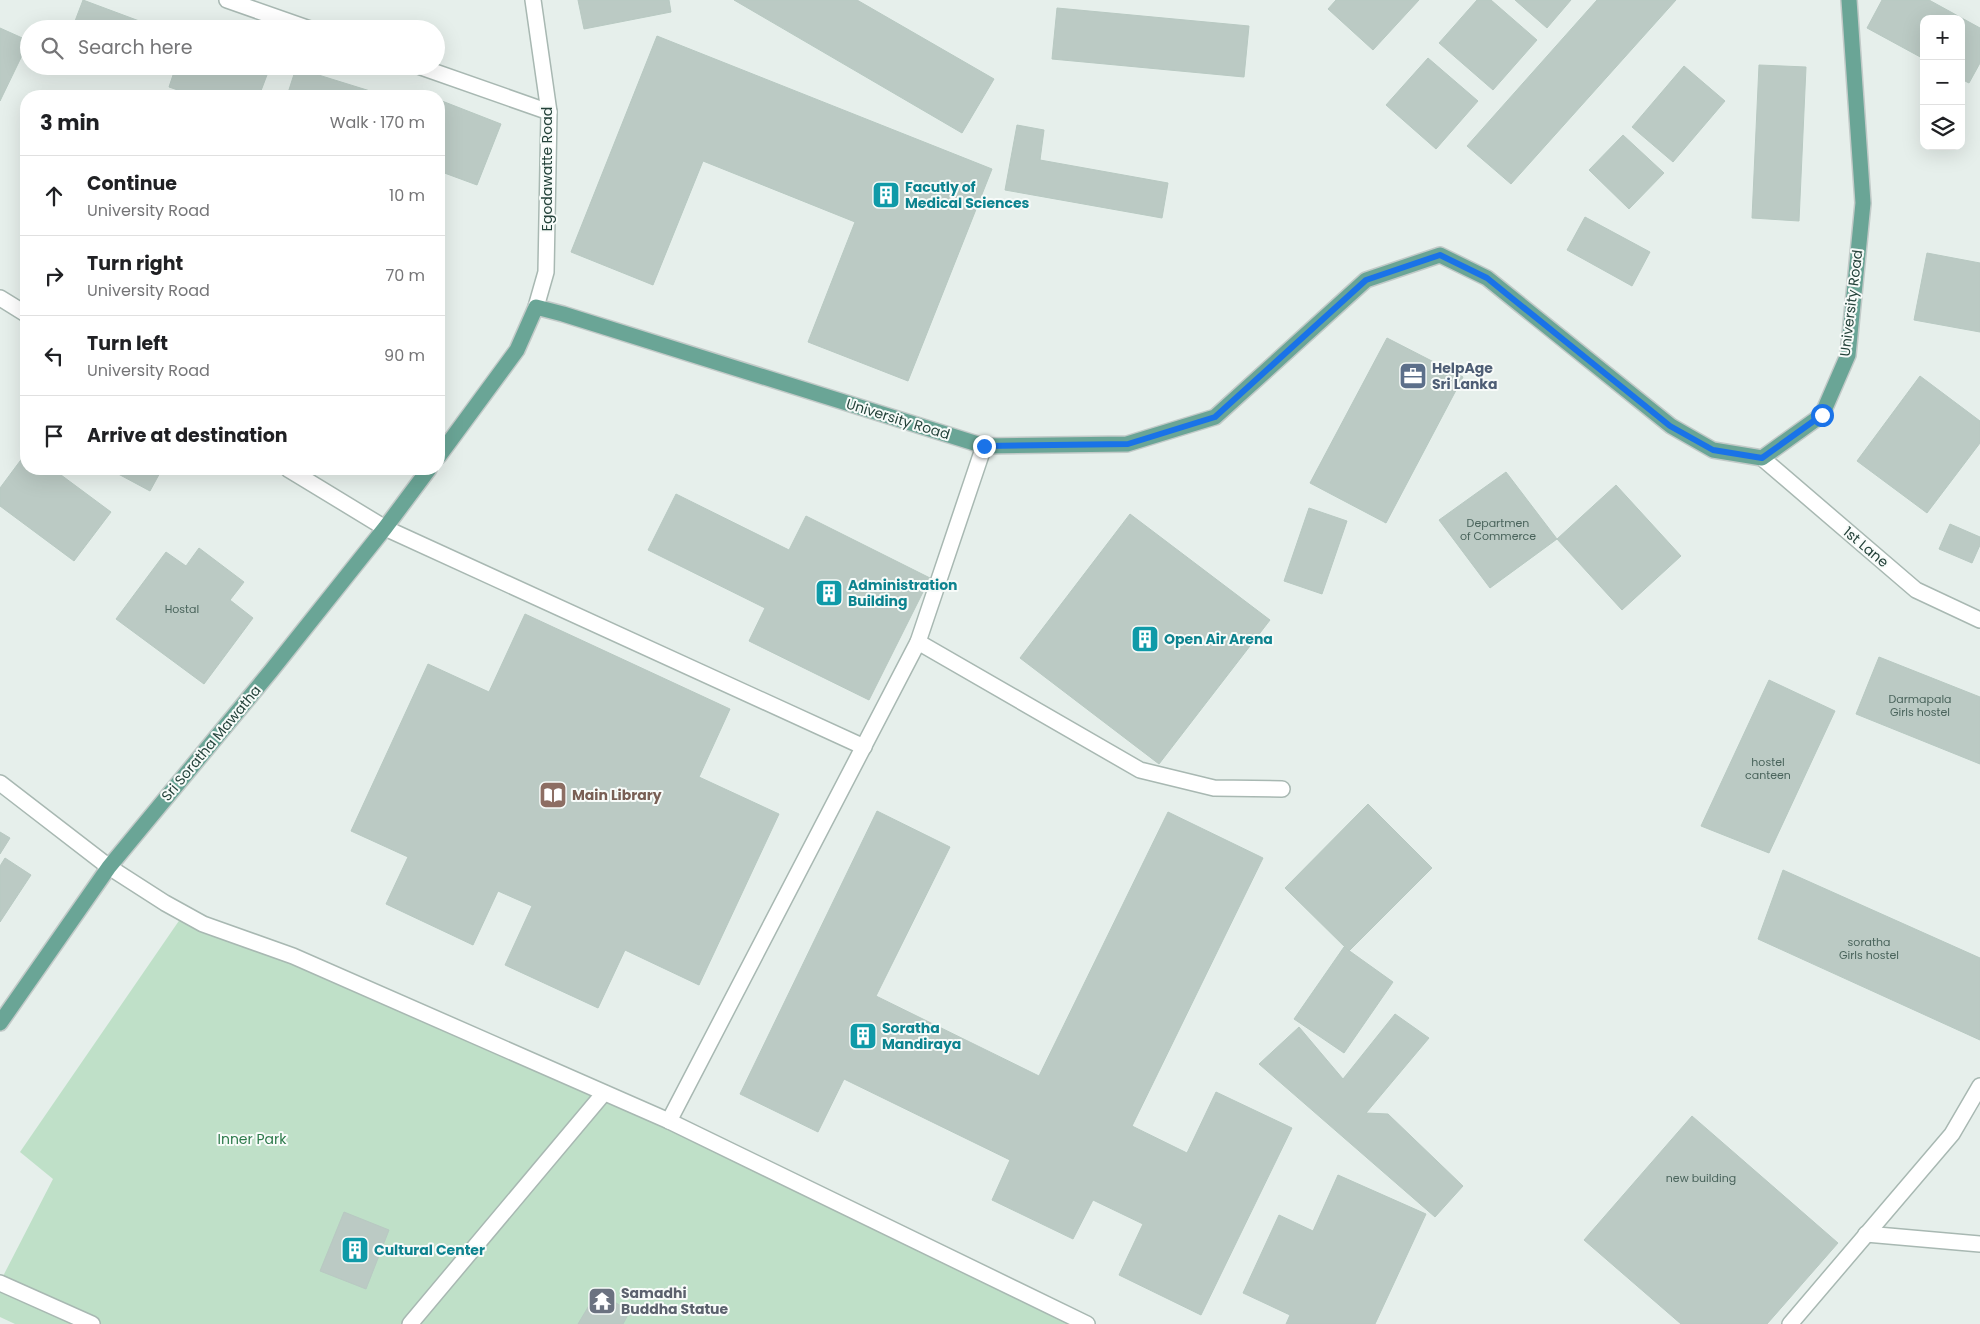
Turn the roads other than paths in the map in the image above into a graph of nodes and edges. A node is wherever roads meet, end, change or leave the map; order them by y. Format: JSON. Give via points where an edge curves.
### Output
{"nodes":[{"id":1,"x":227,"y":0,"type":"edge"},
{"id":2,"x":533,"y":0,"type":"edge"},
{"id":3,"x":1849,"y":0,"type":"edge"},
{"id":4,"x":284,"y":20,"type":"edge"},
{"id":5,"x":444,"y":75,"type":"edge"},
{"id":6,"x":550,"y":112,"type":"junction"},
{"id":7,"x":0,"y":298,"type":"edge"},
{"id":8,"x":536,"y":307,"type":"junction"},
{"id":9,"x":20,"y":310,"type":"edge"},
{"id":10,"x":984,"y":446,"type":"junction"},
{"id":11,"x":445,"y":448,"type":"edge"},
{"id":12,"x":1762,"y":458,"type":"junction"},
{"id":13,"x":298,"y":475,"type":"edge"},
{"id":14,"x":425,"y":475,"type":"edge"},
{"id":15,"x":385,"y":528,"type":"junction"},
{"id":16,"x":1980,"y":620,"type":"edge"},
{"id":17,"x":918,"y":642,"type":"junction"},
{"id":18,"x":864,"y":747,"type":"junction"},
{"id":19,"x":0,"y":783,"type":"edge"},
{"id":20,"x":1282,"y":789,"type":"dead end"},
{"id":21,"x":109,"y":867,"type":"junction"},
{"id":22,"x":0,"y":1023,"type":"edge"},
{"id":23,"x":1980,"y":1086,"type":"edge"},
{"id":24,"x":604,"y":1092,"type":"junction"},
{"id":25,"x":669,"y":1122,"type":"junction"},
{"id":26,"x":1866,"y":1234,"type":"junction"},
{"id":27,"x":1980,"y":1244,"type":"edge"},
{"id":28,"x":0,"y":1283,"type":"edge"},
{"id":29,"x":92,"y":1324,"type":"edge"},
{"id":30,"x":410,"y":1324,"type":"edge"},
{"id":31,"x":1087,"y":1324,"type":"edge"},
{"id":32,"x":1790,"y":1324,"type":"edge"}],
"edges":[{"from":1,"to":4,"type":"street"},
{"from":2,"to":6,"type":"street","name":"Egodawatte Road"},
{"from":3,"to":12,"type":"main road","name":"University Road","via":[[1862,203],[1848,355],[1822,415]]},
{"from":5,"to":6,"type":"street"},
{"from":6,"to":8,"type":"street","name":"Egodawatte Road","via":[[546,272]]},
{"from":7,"to":9,"type":"street"},
{"from":8,"to":10,"type":"main road","name":"University Road"},
{"from":8,"to":11,"type":"main road","via":[[517,350]]},
{"from":10,"to":12,"type":"main road","name":"University Road","via":[[1128,444],[1215,417],[1366,280],[1440,255],[1487,278],[1670,426],[1713,450]]},
{"from":10,"to":17,"type":"street"},
{"from":12,"to":16,"type":"street","name":"1st Lane","via":[[1916,590]]},
{"from":13,"to":15,"type":"street"},
{"from":14,"to":15,"type":"main road","name":"Sri Soratha Mawatha"},
{"from":15,"to":18,"type":"street"},
{"from":15,"to":21,"type":"main road","name":"Sri Soratha Mawatha"},
{"from":17,"to":18,"type":"street"},
{"from":17,"to":20,"type":"street","via":[[1140,770],[1214,788]]},
{"from":18,"to":25,"type":"street"},
{"from":19,"to":21,"type":"street"},
{"from":21,"to":22,"type":"main road","name":"Sri Soratha Mawatha"},
{"from":21,"to":24,"type":"street","via":[[203,924],[293,956]]},
{"from":23,"to":26,"type":"street","via":[[1952,1134]]},
{"from":24,"to":25,"type":"street"},
{"from":24,"to":30,"type":"street"},
{"from":25,"to":31,"type":"street"},
{"from":26,"to":27,"type":"street"},
{"from":26,"to":32,"type":"street"},
{"from":28,"to":29,"type":"street"}]}
